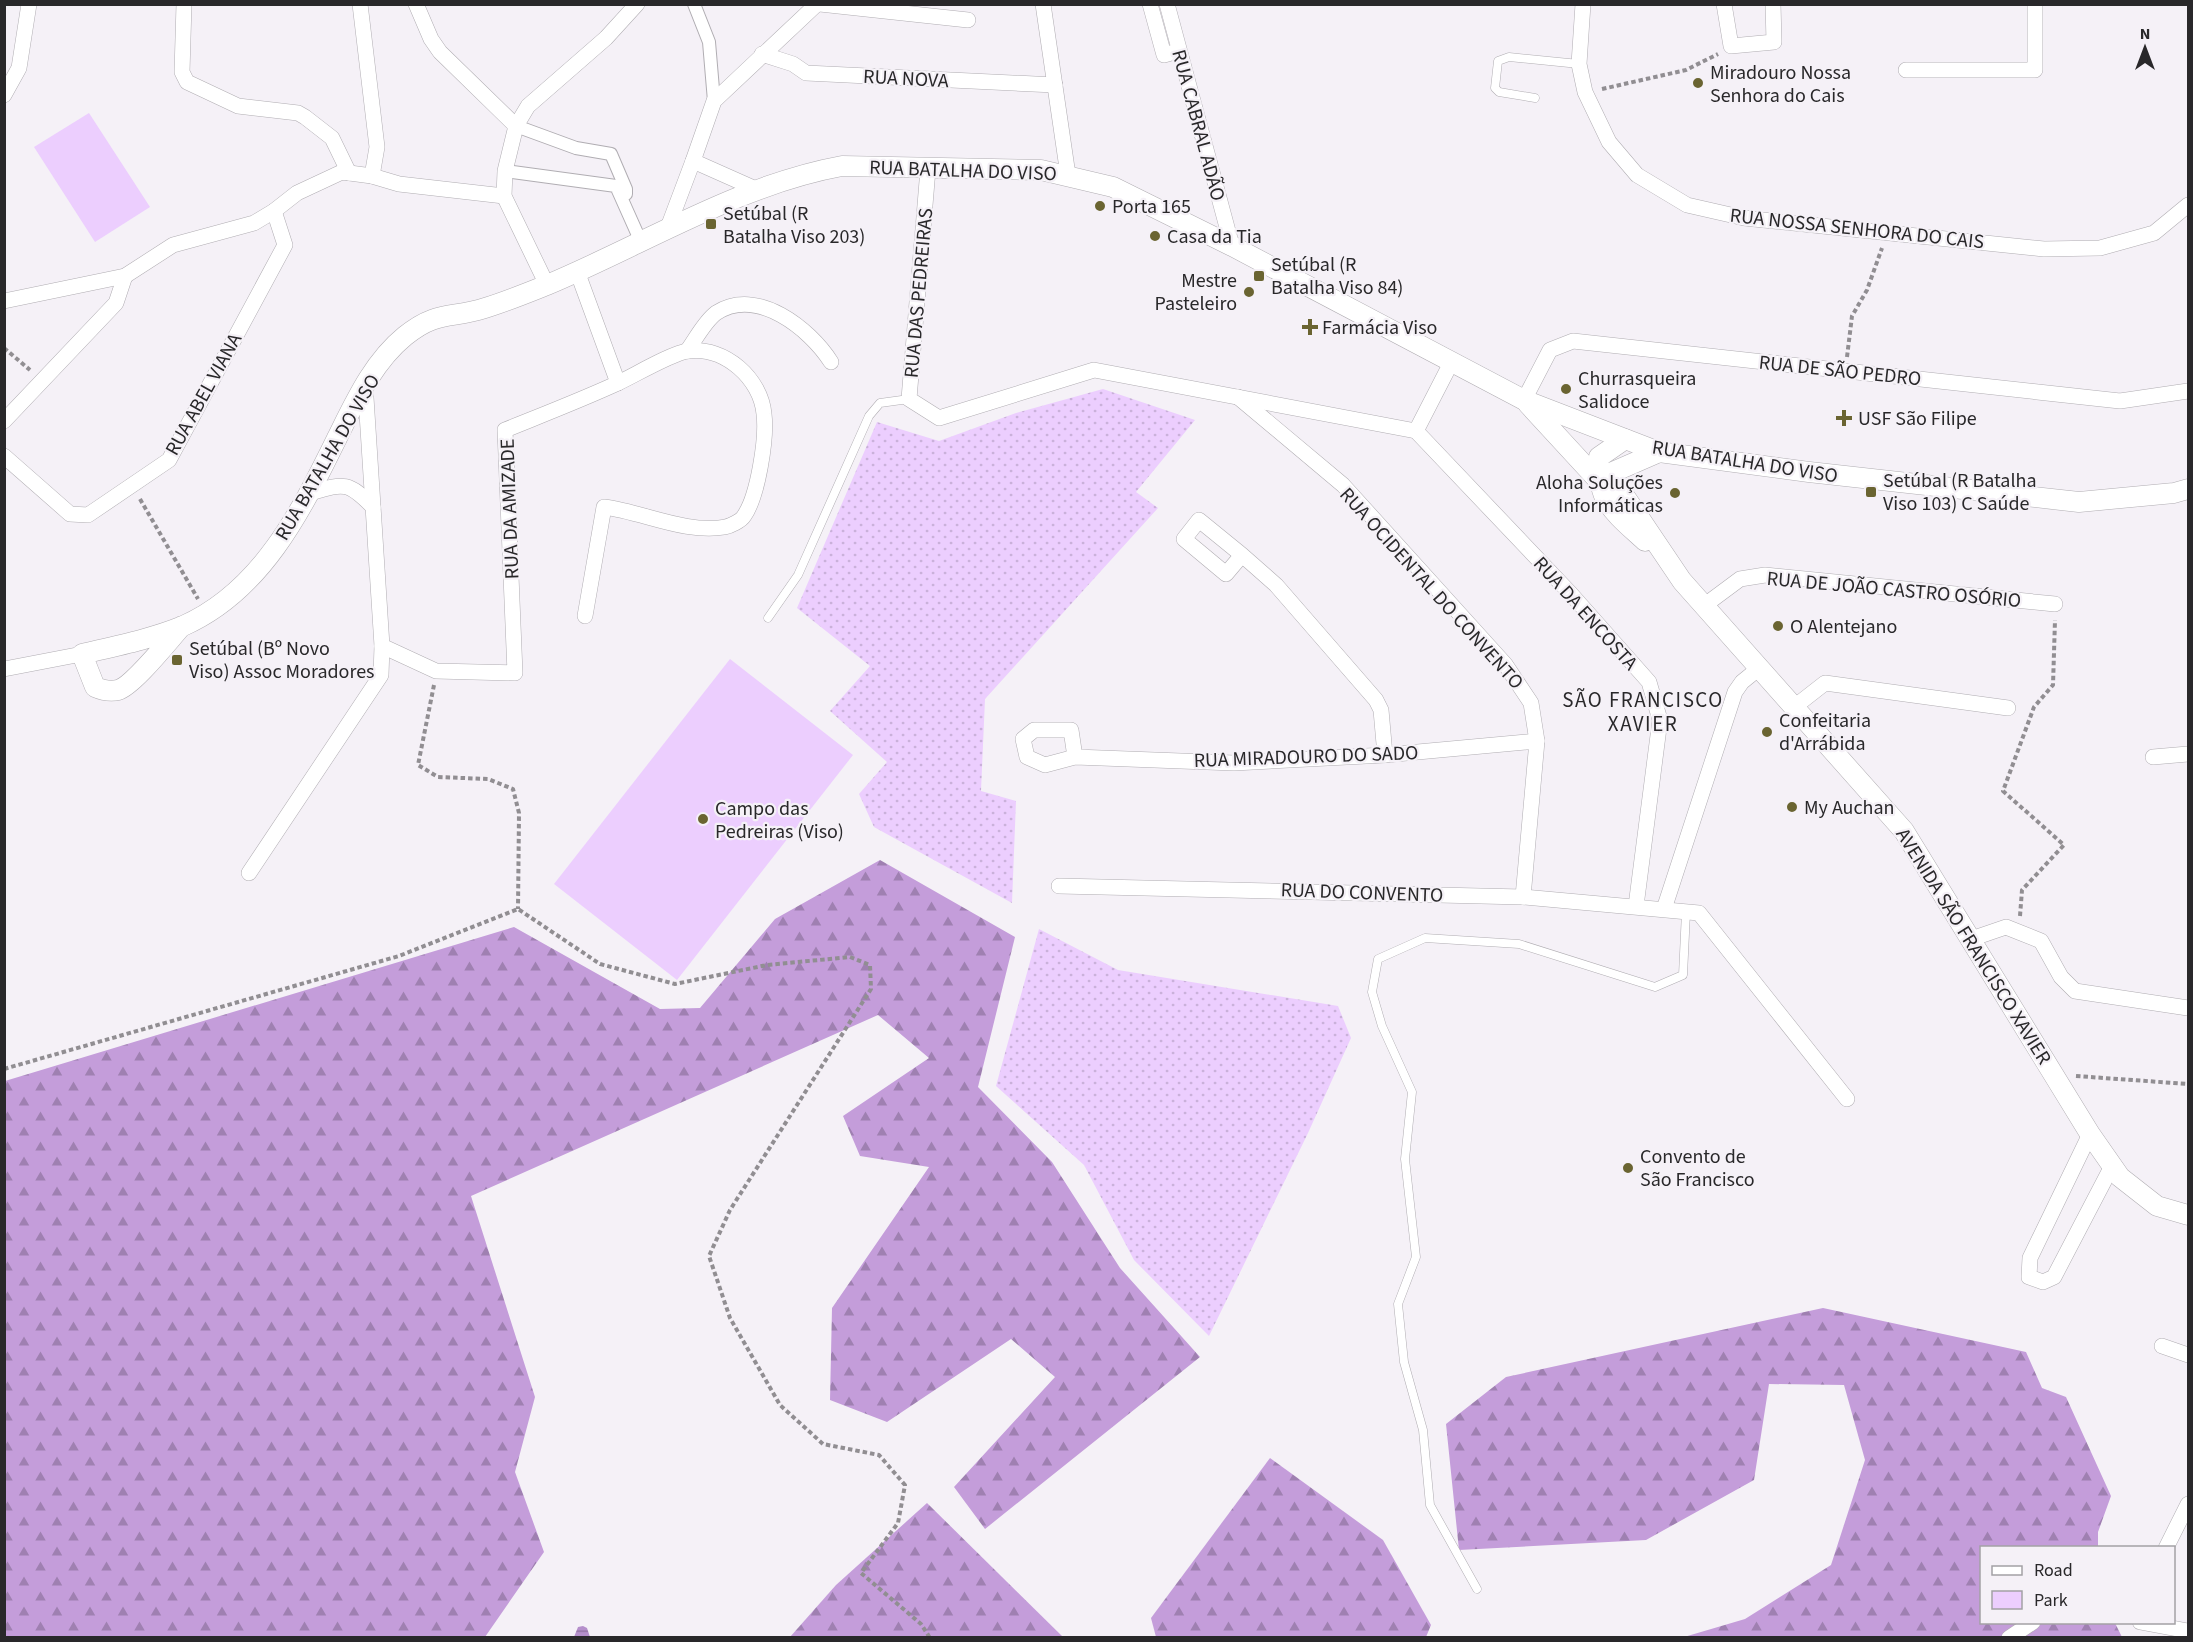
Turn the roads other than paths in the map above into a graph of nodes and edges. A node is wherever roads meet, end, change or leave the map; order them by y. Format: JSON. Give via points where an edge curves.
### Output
{"nodes":[{"id":1,"x":29,"y":4,"type":"edge"},
{"id":2,"x":184,"y":4,"type":"edge"},
{"id":3,"x":360,"y":4,"type":"edge"},
{"id":4,"x":416,"y":4,"type":"edge"},
{"id":5,"x":637,"y":4,"type":"edge"},
{"id":6,"x":694,"y":4,"type":"edge"},
{"id":7,"x":819,"y":4,"type":"edge"},
{"id":8,"x":1043,"y":4,"type":"edge"},
{"id":9,"x":1150,"y":4,"type":"edge"},
{"id":10,"x":1167,"y":4,"type":"edge"},
{"id":11,"x":1583,"y":4,"type":"edge"},
{"id":12,"x":1724,"y":4,"type":"edge"},
{"id":13,"x":1773,"y":4,"type":"edge"},
{"id":14,"x":2035,"y":4,"type":"edge"},
{"id":15,"x":968,"y":20,"type":"dead end"},
{"id":16,"x":1178,"y":51,"type":"junction"},
{"id":17,"x":762,"y":54,"type":"junction"},
{"id":18,"x":1579,"y":64,"type":"junction"},
{"id":19,"x":1906,"y":70,"type":"dead end"},
{"id":20,"x":1054,"y":85,"type":"junction"},
{"id":21,"x":4,"y":95,"type":"edge"},
{"id":22,"x":1535,"y":98,"type":"dead end"},
{"id":23,"x":714,"y":101,"type":"junction"},
{"id":24,"x":516,"y":126,"type":"junction"},
{"id":25,"x":693,"y":161,"type":"junction"},
{"id":26,"x":928,"y":169,"type":"junction"},
{"id":27,"x":505,"y":171,"type":"junction"},
{"id":28,"x":349,"y":173,"type":"junction"},
{"id":29,"x":1068,"y":174,"type":"junction"},
{"id":30,"x":372,"y":176,"type":"junction"},
{"id":31,"x":756,"y":189,"type":"junction"},
{"id":32,"x":504,"y":196,"type":"junction"},
{"id":33,"x":2188,"y":205,"type":"edge"},
{"id":34,"x":625,"y":206,"type":"junction"},
{"id":35,"x":274,"y":211,"type":"junction"},
{"id":36,"x":667,"y":231,"type":"junction"},
{"id":37,"x":641,"y":242,"type":"junction"},
{"id":38,"x":1232,"y":246,"type":"junction"},
{"id":39,"x":578,"y":271,"type":"junction"},
{"id":40,"x":125,"y":276,"type":"junction"},
{"id":41,"x":547,"y":285,"type":"junction"},
{"id":42,"x":4,"y":301,"type":"edge"},
{"id":43,"x":687,"y":351,"type":"junction"},
{"id":44,"x":831,"y":362,"type":"dead end"},
{"id":45,"x":1452,"y":362,"type":"junction"},
{"id":46,"x":365,"y":382,"type":"junction"},
{"id":47,"x":618,"y":383,"type":"junction"},
{"id":48,"x":2188,"y":391,"type":"edge"},
{"id":49,"x":1235,"y":396,"type":"junction"},
{"id":50,"x":909,"y":399,"type":"junction"},
{"id":51,"x":1524,"y":400,"type":"junction"},
{"id":52,"x":4,"y":420,"type":"edge"},
{"id":53,"x":1416,"y":431,"type":"junction"},
{"id":54,"x":1625,"y":439,"type":"junction"},
{"id":55,"x":1659,"y":452,"type":"junction"},
{"id":56,"x":4,"y":456,"type":"edge"},
{"id":57,"x":1597,"y":479,"type":"junction"},
{"id":58,"x":2188,"y":489,"type":"edge"},
{"id":59,"x":310,"y":493,"type":"junction"},
{"id":60,"x":373,"y":507,"type":"junction"},
{"id":61,"x":1242,"y":555,"type":"dead end"},
{"id":62,"x":2055,"y":604,"type":"road end"},
{"id":63,"x":1705,"y":605,"type":"junction"},
{"id":64,"x":585,"y":616,"type":"dead end"},
{"id":65,"x":768,"y":618,"type":"dead end"},
{"id":66,"x":182,"y":626,"type":"junction"},
{"id":67,"x":382,"y":646,"type":"junction"},
{"id":68,"x":82,"y":654,"type":"junction"},
{"id":69,"x":4,"y":669,"type":"edge"},
{"id":70,"x":1758,"y":669,"type":"junction"},
{"id":71,"x":1793,"y":708,"type":"junction"},
{"id":72,"x":2008,"y":708,"type":"dead end"},
{"id":73,"x":1537,"y":741,"type":"junction"},
{"id":74,"x":2188,"y":754,"type":"edge"},
{"id":75,"x":1385,"y":755,"type":"junction"},
{"id":76,"x":1075,"y":757,"type":"dead end"},
{"id":77,"x":2153,"y":757,"type":"dead end"},
{"id":78,"x":249,"y":873,"type":"dead end"},
{"id":79,"x":1059,"y":886,"type":"dead end"},
{"id":80,"x":1523,"y":897,"type":"junction"},
{"id":81,"x":1636,"y":906,"type":"junction"},
{"id":82,"x":1664,"y":909,"type":"junction"},
{"id":83,"x":1686,"y":912,"type":"junction"},
{"id":84,"x":1971,"y":939,"type":"junction"},
{"id":85,"x":2188,"y":1008,"type":"edge"},
{"id":86,"x":1847,"y":1099,"type":"dead end"},
{"id":87,"x":2090,"y":1134,"type":"junction"},
{"id":88,"x":2112,"y":1166,"type":"junction"},
{"id":89,"x":2188,"y":1215,"type":"edge"},
{"id":90,"x":2162,"y":1346,"type":"dead end"},
{"id":91,"x":2188,"y":1355,"type":"edge"},
{"id":92,"x":2188,"y":1504,"type":"edge"},
{"id":93,"x":2167,"y":1546,"type":"edge"},
{"id":94,"x":1477,"y":1589,"type":"dead end"},
{"id":95,"x":2031,"y":1624,"type":"edge"},
{"id":96,"x":2146,"y":1624,"type":"edge"},
{"id":97,"x":2188,"y":1631,"type":"edge"},
{"id":98,"x":2009,"y":1638,"type":"edge"}],
"edges":[{"from":1,"to":21,"type":"street","via":[[19,68]]},
{"from":2,"to":28,"type":"street","via":[[182,72],[187,82],[238,105],[298,113],[326,131]]},
{"from":3,"to":30,"type":"street","via":[[377,147]]},
{"from":4,"to":24,"type":"street","via":[[440,52]]},
{"from":5,"to":24,"type":"street","via":[[606,38],[528,106]]},
{"from":6,"to":23,"type":"street","via":[[709,42]]},
{"from":7,"to":15,"type":"street"},
{"from":7,"to":17,"type":"street"},
{"from":8,"to":20,"type":"street"},
{"from":9,"to":16,"type":"street","via":[[1164,55]]},
{"from":10,"to":16,"type":"street","name":"RUA CABRAL ADÃO"},
{"from":11,"to":18,"type":"street","name":"RUA NOSSA SENHORA DO CAIS"},
{"from":12,"to":13,"type":"street","via":[[1731,46],[1774,42]]},
{"from":14,"to":19,"type":"street","via":[[2035,70]]},
{"from":16,"to":38,"type":"street","name":"RUA CABRAL ADÃO"},
{"from":17,"to":20,"type":"street","name":"RUA NOVA","via":[[793,64],[806,73]]},
{"from":17,"to":23,"type":"street"},
{"from":18,"to":22,"type":"lane","via":[[1509,57],[1498,61],[1495,88]]},
{"from":18,"to":33,"type":"street","name":"RUA NOSSA SENHORA DO CAIS","via":[[1585,92],[1609,142],[1636,175],[1687,205],[1744,218],[2044,249],[2100,248],[2154,233]]},
{"from":20,"to":29,"type":"street"},
{"from":23,"to":25,"type":"street"},
{"from":24,"to":27,"type":"street"},
{"from":24,"to":34,"type":"street","via":[[567,145],[611,154],[626,189]]},
{"from":25,"to":31,"type":"street"},
{"from":25,"to":36,"type":"street"},
{"from":26,"to":29,"type":"street","name":"RUA BATALHA DO VISO","via":[[1041,170]]},
{"from":26,"to":31,"type":"street","name":"RUA BATALHA DO VISO","via":[[843,166]]},
{"from":26,"to":50,"type":"street","name":"RUA DAS PEDREIRAS"},
{"from":27,"to":32,"type":"street"},
{"from":27,"to":34,"type":"street","via":[[616,186]]},
{"from":28,"to":30,"type":"street"},
{"from":28,"to":35,"type":"street","via":[[342,172],[297,193]]},
{"from":29,"to":38,"type":"street","name":"RUA BATALHA DO VISO","via":[[1113,187]]},
{"from":30,"to":32,"type":"street","via":[[399,184]]},
{"from":31,"to":36,"type":"street","name":"RUA BATALHA DO VISO"},
{"from":32,"to":41,"type":"street"},
{"from":34,"to":37,"type":"street"},
{"from":35,"to":40,"type":"street","via":[[254,223],[173,245]]},
{"from":35,"to":56,"type":"street","name":"RUA ABEL VIANA","via":[[285,245],[169,460],[88,515],[70,514]]},
{"from":36,"to":37,"type":"street","name":"RUA BATALHA DO VISO"},
{"from":37,"to":39,"type":"street","name":"RUA BATALHA DO VISO"},
{"from":38,"to":45,"type":"street","name":"RUA BATALHA DO VISO"},
{"from":39,"to":41,"type":"street","name":"RUA BATALHA DO VISO"},
{"from":39,"to":47,"type":"street"},
{"from":40,"to":42,"type":"street"},
{"from":40,"to":52,"type":"street","via":[[116,303]]},
{"from":41,"to":46,"type":"street","name":"RUA BATALHA DO VISO","via":[[482,309],[434,316],[404,336]]},
{"from":43,"to":44,"type":"street","via":[[716,314],[741,306],[772,310],[796,323],[819,344]]},
{"from":43,"to":47,"type":"street"},
{"from":43,"to":64,"type":"street","via":[[712,352],[733,362],[756,388],[764,414],[763,443],[752,499],[744,518],[727,527],[699,529],[604,507]]},
{"from":45,"to":51,"type":"street","name":"RUA BATALHA DO VISO"},
{"from":45,"to":53,"type":"street"},
{"from":46,"to":59,"type":"street","name":"RUA BATALHA DO VISO"},
{"from":46,"to":60,"type":"street"},
{"from":47,"to":67,"type":"street","name":"RUA DA AMIZADE","via":[[504,430],[515,673],[436,672]]},
{"from":48,"to":51,"type":"street","name":"RUA DE SÃO PEDRO","via":[[2120,401],[1573,341],[1550,350]]},
{"from":49,"to":50,"type":"street","name":"RUA DAS PEDREIRAS","via":[[1094,370],[939,418]]},
{"from":49,"to":53,"type":"street","name":"RUA DAS PEDREIRAS"},
{"from":49,"to":73,"type":"street","name":"RUA OCIDENTAL DO CONVENTO","via":[[1342,486],[1505,664],[1531,703]]},
{"from":50,"to":65,"type":"lane","via":[[880,403],[869,416],[798,575]]},
{"from":51,"to":54,"type":"street","name":"RUA BATALHA DO VISO"},
{"from":51,"to":57,"type":"street","name":"AVENIDA SÃO FRANCISCO XAVIER"},
{"from":53,"to":81,"type":"street","name":"RUA DA ENCOSTA","via":[[1649,682],[1660,720]]},
{"from":54,"to":55,"type":"street","name":"RUA BATALHA DO VISO"},
{"from":54,"to":57,"type":"street","via":[[1599,457]]},
{"from":55,"to":57,"type":"street"},
{"from":55,"to":58,"type":"street","name":"RUA BATALHA DO VISO","via":[[2079,502]]},
{"from":57,"to":63,"type":"street","name":"AVENIDA SÃO FRANCISCO XAVIER","via":[[1608,507],[1665,559]]},
{"from":59,"to":60,"type":"street","via":[[337,485],[355,488]]},
{"from":59,"to":66,"type":"street","name":"RUA BATALHA DO VISO","via":[[261,566],[206,613]]},
{"from":60,"to":67,"type":"street"},
{"from":61,"to":75,"type":"street","via":[[1276,585],[1376,700]]},
{"from":62,"to":63,"type":"street","name":"RUA DE JOÃO CASTRO OSÓRIO","via":[[1765,575],[1740,579]]},
{"from":63,"to":70,"type":"street","name":"AVENIDA SÃO FRANCISCO XAVIER"},
{"from":66,"to":68,"type":"street","name":"RUA BATALHA DO VISO"},
{"from":66,"to":68,"type":"street","via":[[119,690],[95,687]]},
{"from":67,"to":78,"type":"street","via":[[381,675]]},
{"from":68,"to":69,"type":"street","name":"RUA BATALHA DO VISO"},
{"from":70,"to":71,"type":"street","name":"AVENIDA SÃO FRANCISCO XAVIER"},
{"from":70,"to":82,"type":"street","via":[[1735,693]]},
{"from":71,"to":72,"type":"street","via":[[1825,683]]},
{"from":71,"to":84,"type":"street","name":"AVENIDA SÃO FRANCISCO XAVIER","via":[[1904,831]]},
{"from":73,"to":75,"type":"street","name":"RUA MIRADOURO DO SADO"},
{"from":73,"to":80,"type":"street","name":"RUA OCIDENTAL DO CONVENTO"},
{"from":74,"to":77,"type":"street"},
{"from":75,"to":76,"type":"street","name":"RUA MIRADOURO DO SADO","via":[[1234,763]]},
{"from":79,"to":80,"type":"street","name":"RUA DO CONVENTO"},
{"from":80,"to":81,"type":"street","name":"RUA DO CONVENTO"},
{"from":81,"to":82,"type":"street","name":"RUA DO CONVENTO"},
{"from":82,"to":83,"type":"street","name":"RUA DO CONVENTO"},
{"from":83,"to":86,"type":"street","name":"RUA DO CONVENTO","via":[[1700,914]]},
{"from":83,"to":94,"type":"lane","via":[[1683,975],[1655,987],[1519,944],[1425,938],[1378,959],[1372,992],[1382,1026],[1413,1092],[1405,1159],[1416,1257],[1398,1304],[1404,1362],[1424,1430],[1431,1504]]},
{"from":84,"to":85,"type":"street","via":[[2006,927],[2041,941],[2061,977],[2075,991]]},
{"from":84,"to":87,"type":"street","name":"AVENIDA SÃO FRANCISCO XAVIER"},
{"from":87,"to":88,"type":"street","name":"AVENIDA SÃO FRANCISCO XAVIER"},
{"from":87,"to":88,"type":"street","via":[[2030,1258],[2029,1277],[2043,1282],[2054,1277]]},
{"from":88,"to":89,"type":"street","name":"AVENIDA SÃO FRANCISCO XAVIER","via":[[2157,1206]]},
{"from":90,"to":91,"type":"street"},
{"from":92,"to":93,"type":"street"},
{"from":95,"to":98,"type":"street"},
{"from":96,"to":97,"type":"street"}]}
